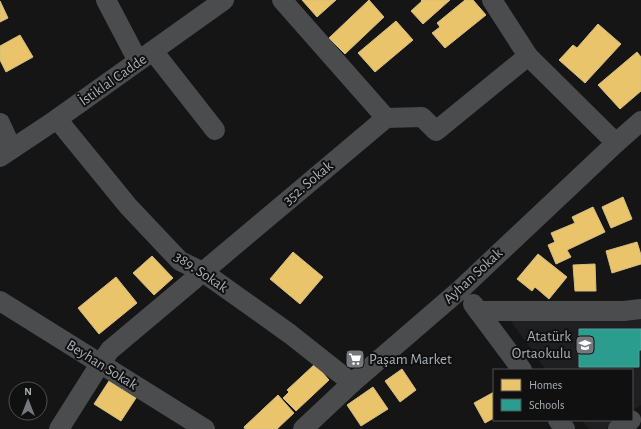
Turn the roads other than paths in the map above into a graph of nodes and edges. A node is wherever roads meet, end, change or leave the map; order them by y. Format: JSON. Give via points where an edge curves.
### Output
{"nodes":[{"id":1,"x":106,"y":0,"type":"edge"},
{"id":2,"x":224,"y":0,"type":"edge"},
{"id":3,"x":282,"y":0,"type":"edge"},
{"id":4,"x":492,"y":0,"type":"edge"},
{"id":5,"x":146,"y":56,"type":"junction"},
{"id":6,"x":528,"y":56,"type":"junction"},
{"id":7,"x":386,"y":118,"type":"junction"},
{"id":8,"x":57,"y":119,"type":"junction"},
{"id":9,"x":641,"y":121,"type":"edge"},
{"id":10,"x":0,"y":123,"type":"edge"},
{"id":11,"x":214,"y":130,"type":"dead end"},
{"id":12,"x":616,"y":143,"type":"junction"},
{"id":13,"x":6,"y":153,"type":"edge"},
{"id":14,"x":202,"y":272,"type":"junction"},
{"id":15,"x":461,"y":289,"type":"junction"},
{"id":16,"x":0,"y":301,"type":"edge"},
{"id":17,"x":641,"y":309,"type":"edge"},
{"id":18,"x":478,"y":311,"type":"junction"},
{"id":19,"x":100,"y":364,"type":"junction"},
{"id":20,"x":521,"y":369,"type":"edge"},
{"id":21,"x":352,"y":383,"type":"junction"},
{"id":22,"x":641,"y":413,"type":"edge"},
{"id":23,"x":633,"y":419,"type":"edge"},
{"id":24,"x":630,"y":421,"type":"edge"},
{"id":25,"x":59,"y":429,"type":"edge"},
{"id":26,"x":205,"y":429,"type":"edge"},
{"id":27,"x":303,"y":429,"type":"edge"},
{"id":28,"x":618,"y":429,"type":"edge"}],
"edges":[{"from":1,"to":5,"type":"street"},
{"from":2,"to":5,"type":"street","name":"İstiklal Cadde"},
{"from":3,"to":7,"type":"street"},
{"from":4,"to":6,"type":"street"},
{"from":5,"to":8,"type":"street","name":"İstiklal Cadde"},
{"from":5,"to":11,"type":"street"},
{"from":6,"to":7,"type":"street","via":[[436,131],[422,117]]},
{"from":6,"to":12,"type":"street"},
{"from":7,"to":14,"type":"street","name":"352. Sokak"},
{"from":8,"to":13,"type":"street","name":"İstiklal Cadde"},
{"from":8,"to":14,"type":"street","name":"389. Sokak","via":[[128,206],[180,261]]},
{"from":9,"to":12,"type":"street","name":"Ayhan Sokak"},
{"from":10,"to":13,"type":"street"},
{"from":12,"to":15,"type":"street","name":"Ayhan Sokak"},
{"from":14,"to":19,"type":"street","name":"352. Sokak","via":[[110,350]]},
{"from":14,"to":21,"type":"street","name":"389. Sokak","via":[[290,334]]},
{"from":15,"to":18,"type":"street"},
{"from":15,"to":21,"type":"street","name":"Ayhan Sokak"},
{"from":16,"to":19,"type":"street","name":"Beyhan Sokak"},
{"from":17,"to":18,"type":"street"},
{"from":18,"to":20,"type":"street"},
{"from":19,"to":25,"type":"street","name":"352. Sokak"},
{"from":19,"to":26,"type":"street","name":"Beyhan Sokak"},
{"from":21,"to":27,"type":"street","name":"Ayhan Sokak"},
{"from":22,"to":23,"type":"street"},
{"from":24,"to":28,"type":"street"}]}
